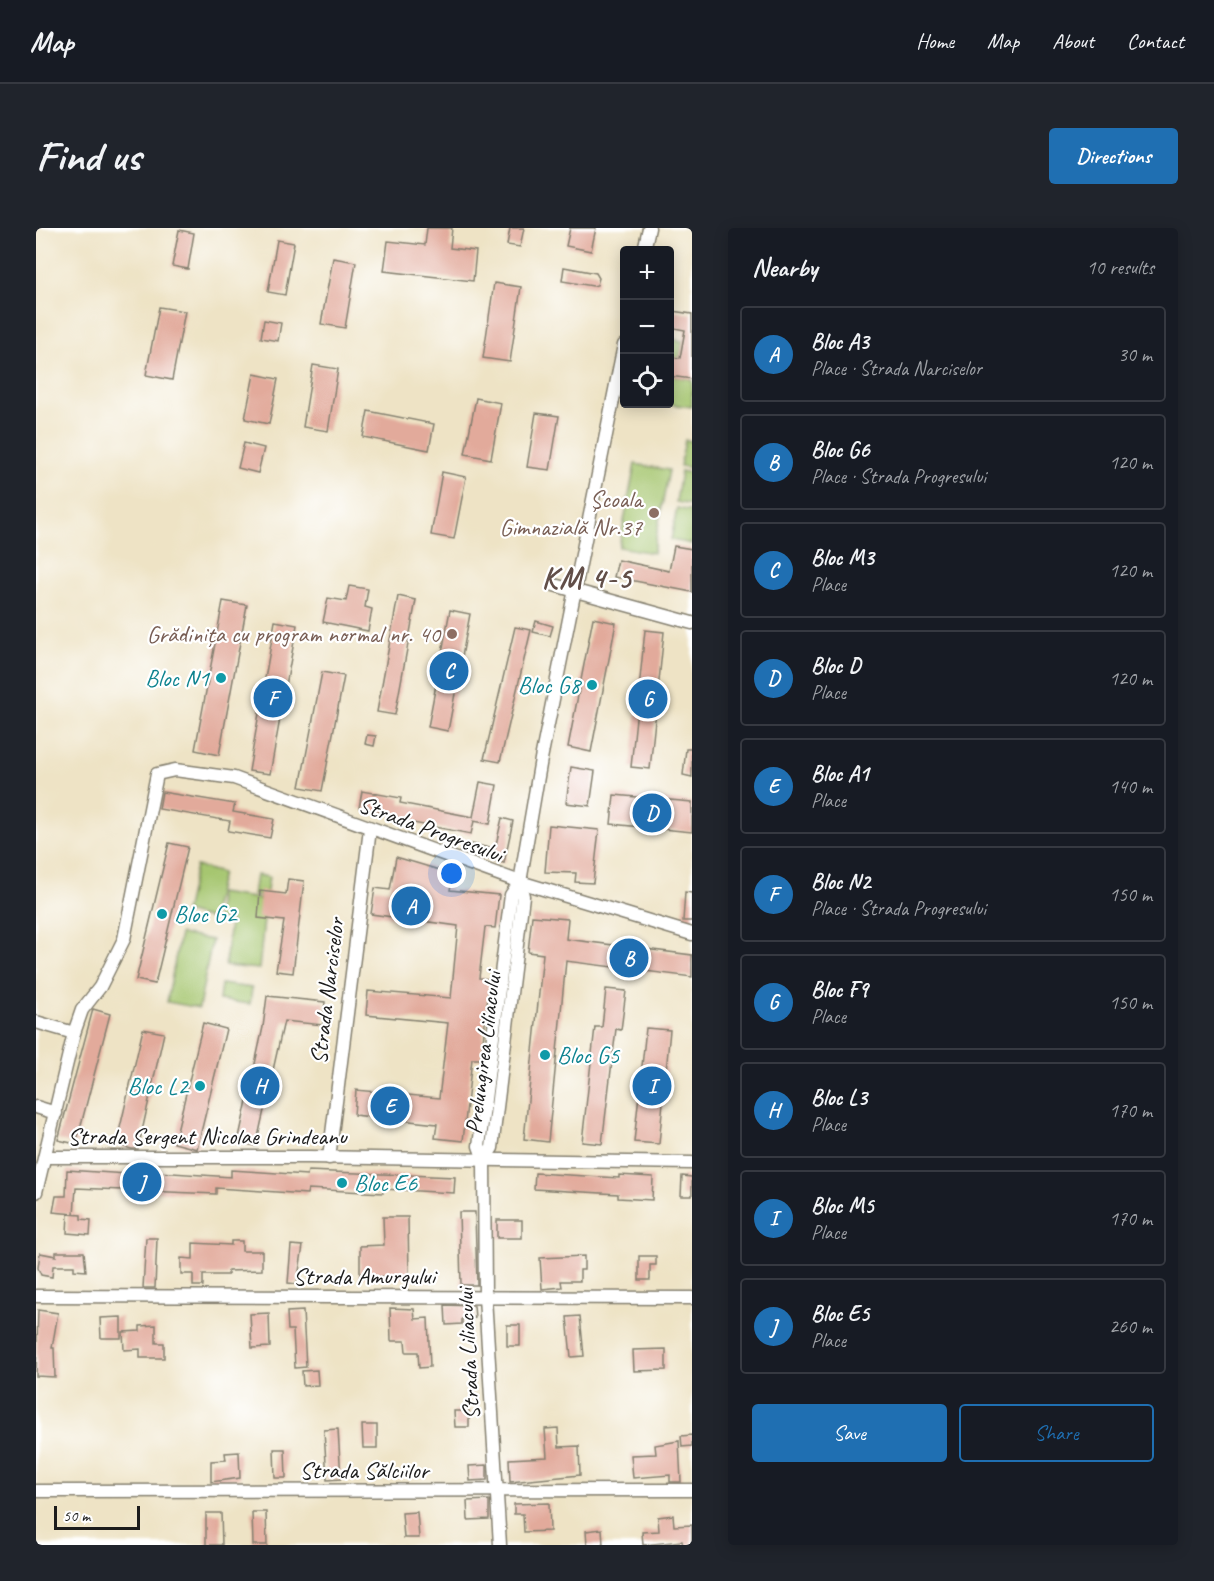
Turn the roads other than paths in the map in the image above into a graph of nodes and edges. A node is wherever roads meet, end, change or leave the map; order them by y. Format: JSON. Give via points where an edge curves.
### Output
{"nodes":[{"id":1,"x":648,"y":228,"type":"edge"},
{"id":2,"x":645,"y":246,"type":"edge"},
{"id":3,"x":622,"y":354,"type":"edge"},
{"id":4,"x":554,"y":585,"type":"dead end"},
{"id":5,"x":574,"y":591,"type":"junction"},
{"id":6,"x":692,"y":622,"type":"edge"},
{"id":7,"x":370,"y":829,"type":"junction"},
{"id":8,"x":520,"y":882,"type":"junction"},
{"id":9,"x":692,"y":934,"type":"edge"},
{"id":10,"x":36,"y":1022,"type":"edge"},
{"id":11,"x":74,"y":1033,"type":"junction"},
{"id":12,"x":36,"y":1107,"type":"edge"},
{"id":13,"x":56,"y":1113,"type":"junction"},
{"id":14,"x":46,"y":1157,"type":"junction"},
{"id":15,"x":329,"y":1158,"type":"junction"},
{"id":16,"x":484,"y":1160,"type":"junction"},
{"id":17,"x":692,"y":1163,"type":"edge"},
{"id":18,"x":36,"y":1191,"type":"edge"},
{"id":19,"x":36,"y":1296,"type":"edge"},
{"id":20,"x":485,"y":1297,"type":"junction"},
{"id":21,"x":692,"y":1298,"type":"edge"},
{"id":22,"x":692,"y":1490,"type":"edge"},
{"id":23,"x":36,"y":1491,"type":"edge"},
{"id":24,"x":496,"y":1491,"type":"junction"},
{"id":25,"x":500,"y":1545,"type":"edge"}],
"edges":[{"from":1,"to":2,"type":"street"},
{"from":3,"to":5,"type":"street","name":"Prelungirea Liliacului"},
{"from":4,"to":5,"type":"street"},
{"from":5,"to":6,"type":"street"},
{"from":5,"to":8,"type":"street","name":"Prelungirea Liliacului"},
{"from":7,"to":8,"type":"street","name":"Strada Progresului"},
{"from":7,"to":11,"type":"street","name":"Strada Progresului","via":[[234,778],[175,770],[157,774],[124,939],[100,987],[82,1010]]},
{"from":7,"to":15,"type":"street","name":"Strada Narciselor"},
{"from":8,"to":9,"type":"street","name":"Strada Progresului"},
{"from":8,"to":16,"type":"street","name":"Prelungirea Liliacului","via":[[523,896],[492,1148]]},
{"from":10,"to":11,"type":"street"},
{"from":11,"to":13,"type":"street"},
{"from":12,"to":13,"type":"street"},
{"from":13,"to":14,"type":"street"},
{"from":14,"to":15,"type":"street","name":"Strada Sergent Nicolae Grindeanu"},
{"from":14,"to":18,"type":"street"},
{"from":15,"to":16,"type":"street","name":"Strada Sergent Nicolae Grindeanu"},
{"from":16,"to":17,"type":"street","name":"Strada Sergent Nicolae Grindeanu"},
{"from":16,"to":20,"type":"street","name":"Strada Liliacului"},
{"from":19,"to":20,"type":"street","name":"Strada Amurgului"},
{"from":20,"to":21,"type":"street","name":"Strada Amurgului"},
{"from":20,"to":24,"type":"street","name":"Strada Liliacului"},
{"from":22,"to":24,"type":"street","name":"Strada Sălciilor"},
{"from":23,"to":24,"type":"street","name":"Strada Sălciilor"},
{"from":24,"to":25,"type":"street","name":"Strada Liliacului"}]}
